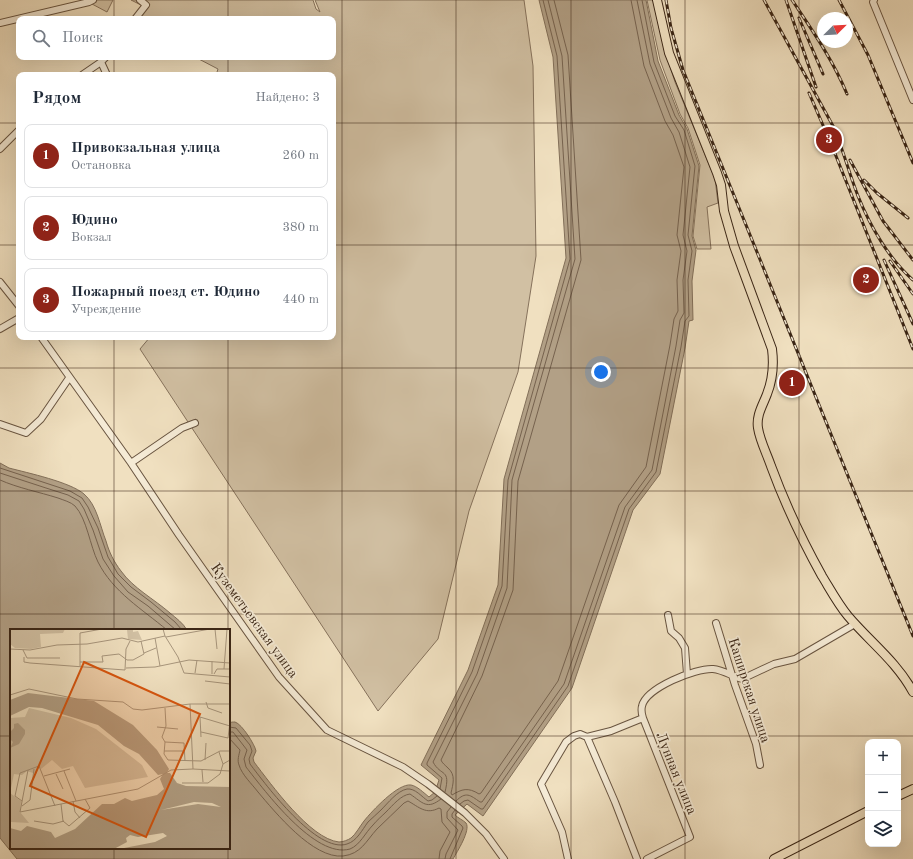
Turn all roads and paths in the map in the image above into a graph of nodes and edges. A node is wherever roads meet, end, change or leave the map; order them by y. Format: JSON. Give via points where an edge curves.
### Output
{"nodes":[{"id":1,"x":93,"y":0,"type":"edge"},
{"id":2,"x":140,"y":0,"type":"edge"},
{"id":3,"x":657,"y":0,"type":"edge"},
{"id":4,"x":874,"y":0,"type":"edge"},
{"id":5,"x":30,"y":16,"type":"edge"},
{"id":6,"x":137,"y":16,"type":"edge"},
{"id":7,"x":16,"y":19,"type":"edge"},
{"id":8,"x":0,"y":23,"type":"edge"},
{"id":9,"x":101,"y":62,"type":"joint"},
{"id":10,"x":86,"y":72,"type":"edge"},
{"id":11,"x":106,"y":72,"type":"edge"},
{"id":12,"x":913,"y":100,"type":"edge"},
{"id":13,"x":16,"y":133,"type":"edge"},
{"id":14,"x":0,"y":149,"type":"edge"},
{"id":15,"x":0,"y":282,"type":"edge"},
{"id":16,"x":16,"y":302,"type":"edge"},
{"id":17,"x":16,"y":320,"type":"edge"},
{"id":18,"x":0,"y":330,"type":"edge"},
{"id":19,"x":43,"y":340,"type":"edge"},
{"id":20,"x":69,"y":378,"type":"junction"},
{"id":21,"x":195,"y":423,"type":"dead end"},
{"id":22,"x":0,"y":424,"type":"edge"},
{"id":23,"x":131,"y":463,"type":"junction"},
{"id":24,"x":668,"y":615,"type":"dead end"},
{"id":25,"x":716,"y":623,"type":"dead end"},
{"id":26,"x":855,"y":624,"type":"junction"},
{"id":27,"x":687,"y":674,"type":"junction"},
{"id":28,"x":733,"y":676,"type":"junction"},
{"id":29,"x":913,"y":692,"type":"edge"},
{"id":30,"x":643,"y":718,"type":"junction"},
{"id":31,"x":587,"y":737,"type":"junction"},
{"id":32,"x":760,"y":765,"type":"dead end"},
{"id":33,"x":913,"y":789,"type":"edge"},
{"id":34,"x":901,"y":795,"type":"edge"},
{"id":35,"x":865,"y":813,"type":"edge"},
{"id":36,"x":504,"y":859,"type":"edge"},
{"id":37,"x":568,"y":859,"type":"edge"},
{"id":38,"x":637,"y":859,"type":"edge"},
{"id":39,"x":647,"y":859,"type":"edge"},
{"id":40,"x":774,"y":859,"type":"edge"}],
"edges":[{"from":1,"to":5,"type":"street"},
{"from":2,"to":6,"type":"street","via":[[146,5]]},
{"from":3,"to":26,"type":"main road","via":[[669,53],[717,173],[734,246],[772,349],[773,372],[760,412],[758,427],[788,510],[804,545],[834,597]]},
{"from":4,"to":12,"type":"street"},
{"from":7,"to":8,"type":"street"},
{"from":9,"to":10,"type":"street"},
{"from":9,"to":11,"type":"street"},
{"from":13,"to":14,"type":"street"},
{"from":15,"to":16,"type":"street"},
{"from":17,"to":18,"type":"street"},
{"from":19,"to":20,"type":"street","name":"Куземетьевская улица"},
{"from":20,"to":22,"type":"street","via":[[41,419],[26,432]]},
{"from":20,"to":23,"type":"street","name":"Куземетьевская улица"},
{"from":21,"to":23,"type":"street","via":[[182,428]]},
{"from":23,"to":36,"type":"street","name":"Куземетьевская улица","via":[[279,677],[327,730],[403,767],[428,784],[465,813],[486,834]]},
{"from":24,"to":27,"type":"street","via":[[671,631],[685,648]]},
{"from":25,"to":28,"type":"street","name":"Каширская улица"},
{"from":26,"to":28,"type":"street","via":[[795,659],[774,664],[742,679]]},
{"from":26,"to":29,"type":"main road","via":[[891,660]]},
{"from":27,"to":28,"type":"street","via":[[712,669]]},
{"from":27,"to":30,"type":"street","via":[[662,684],[645,700],[642,706]]},
{"from":28,"to":32,"type":"street","name":"Каширская улица","via":[[756,744]]},
{"from":30,"to":31,"type":"street","via":[[611,731]]},
{"from":30,"to":39,"type":"street","name":"Лунная улица","via":[[690,837]]},
{"from":31,"to":37,"type":"street","via":[[580,734],[566,742],[541,784],[562,832]]},
{"from":31,"to":38,"type":"street"},
{"from":33,"to":34,"type":"main road"},
{"from":35,"to":40,"type":"main road"}]}
